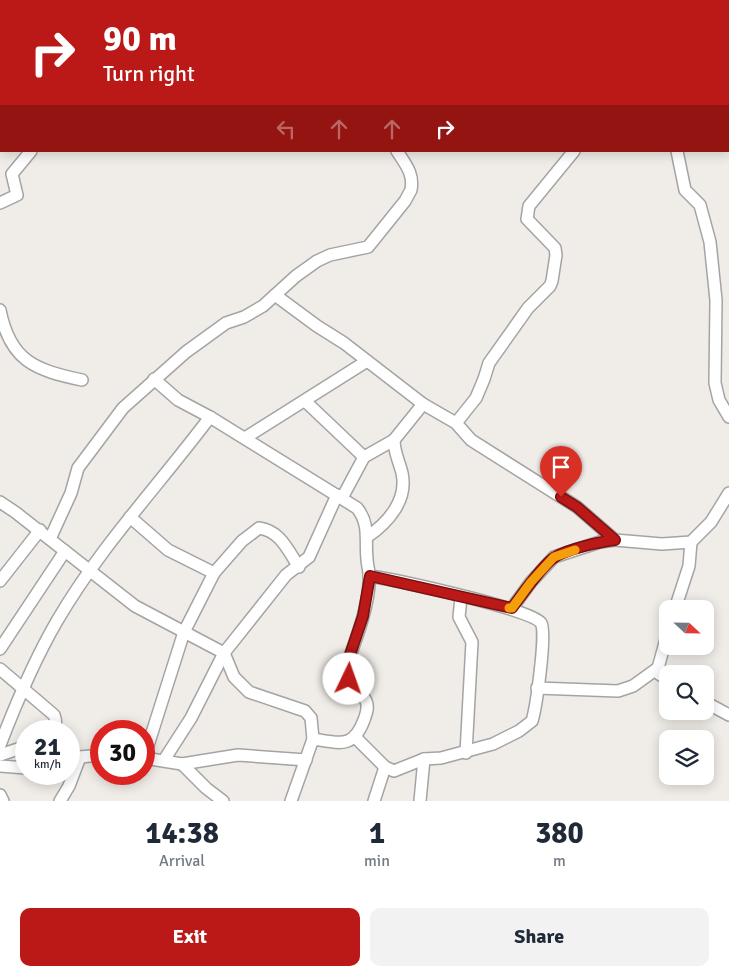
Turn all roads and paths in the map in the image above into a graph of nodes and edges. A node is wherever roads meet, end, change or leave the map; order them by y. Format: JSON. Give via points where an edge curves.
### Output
{"nodes":[{"id":1,"x":30,"y":152,"type":"edge"},
{"id":2,"x":398,"y":152,"type":"edge"},
{"id":3,"x":573,"y":152,"type":"edge"},
{"id":4,"x":677,"y":152,"type":"edge"},
{"id":5,"x":0,"y":203,"type":"edge"},
{"id":6,"x":275,"y":295,"type":"junction"},
{"id":7,"x":0,"y":310,"type":"edge"},
{"id":8,"x":1,"y":323,"type":"edge"},
{"id":9,"x":367,"y":362,"type":"junction"},
{"id":10,"x":154,"y":379,"type":"junction"},
{"id":11,"x":82,"y":380,"type":"dead end"},
{"id":12,"x":305,"y":401,"type":"junction"},
{"id":13,"x":423,"y":404,"type":"junction"},
{"id":14,"x":210,"y":417,"type":"junction"},
{"id":15,"x":729,"y":417,"type":"edge"},
{"id":16,"x":456,"y":423,"type":"junction"},
{"id":17,"x":245,"y":438,"type":"junction"},
{"id":18,"x":394,"y":440,"type":"junction"},
{"id":19,"x":364,"y":457,"type":"junction"},
{"id":20,"x":729,"y":493,"type":"edge"},
{"id":21,"x":339,"y":496,"type":"junction"},
{"id":22,"x":0,"y":502,"type":"edge"},
{"id":23,"x":130,"y":517,"type":"junction"},
{"id":24,"x":40,"y":530,"type":"junction"},
{"id":25,"x":367,"y":537,"type":"junction"},
{"id":26,"x":50,"y":539,"type":"junction"},
{"id":27,"x":615,"y":540,"type":"junction"},
{"id":28,"x":691,"y":542,"type":"junction"},
{"id":29,"x":65,"y":551,"type":"junction"},
{"id":30,"x":299,"y":567,"type":"junction"},
{"id":31,"x":90,"y":571,"type":"junction"},
{"id":32,"x":214,"y":573,"type":"junction"},
{"id":33,"x":2,"y":574,"type":"edge"},
{"id":34,"x":370,"y":576,"type":"junction"},
{"id":35,"x":462,"y":597,"type":"junction"},
{"id":36,"x":678,"y":600,"type":"edge"},
{"id":37,"x":512,"y":608,"type":"junction"},
{"id":38,"x":184,"y":632,"type":"junction"},
{"id":39,"x":0,"y":649,"type":"edge"},
{"id":40,"x":224,"y":653,"type":"junction"},
{"id":41,"x":662,"y":655,"type":"edge"},
{"id":42,"x":658,"y":668,"type":"junction"},
{"id":43,"x":0,"y":669,"type":"edge"},
{"id":44,"x":659,"y":674,"type":"edge"},
{"id":45,"x":537,"y":688,"type":"junction"},
{"id":46,"x":24,"y":689,"type":"junction"},
{"id":47,"x":714,"y":707,"type":"edge"},
{"id":48,"x":729,"y":715,"type":"edge"},
{"id":49,"x":55,"y":720,"type":"edge"},
{"id":50,"x":155,"y":723,"type":"edge"},
{"id":51,"x":356,"y":737,"type":"junction"},
{"id":52,"x":313,"y":740,"type":"junction"},
{"id":53,"x":0,"y":745,"type":"edge"},
{"id":54,"x":15,"y":750,"type":"edge"},
{"id":55,"x":466,"y":753,"type":"junction"},
{"id":56,"x":0,"y":755,"type":"edge"},
{"id":57,"x":90,"y":756,"type":"edge"},
{"id":58,"x":80,"y":757,"type":"edge"},
{"id":59,"x":155,"y":759,"type":"edge"},
{"id":60,"x":424,"y":759,"type":"junction"},
{"id":61,"x":164,"y":760,"type":"junction"},
{"id":62,"x":306,"y":760,"type":"junction"},
{"id":63,"x":182,"y":764,"type":"junction"},
{"id":64,"x":0,"y":766,"type":"edge"},
{"id":65,"x":15,"y":767,"type":"edge"},
{"id":66,"x":385,"y":767,"type":"junction"},
{"id":67,"x":69,"y":785,"type":"edge"},
{"id":68,"x":0,"y":795,"type":"edge"},
{"id":69,"x":3,"y":801,"type":"edge"},
{"id":70,"x":60,"y":801,"type":"edge"},
{"id":71,"x":223,"y":801,"type":"edge"},
{"id":72,"x":291,"y":801,"type":"edge"},
{"id":73,"x":374,"y":801,"type":"edge"},
{"id":74,"x":420,"y":801,"type":"edge"}],
"edges":[{"from":1,"to":5,"type":"street","via":[[12,174],[17,195]]},
{"from":2,"to":6,"type":"street","via":[[413,181],[375,240],[368,247],[317,261]]},
{"from":3,"to":16,"type":"street","via":[[529,206],[527,214],[527,219],[555,248],[550,286],[528,308],[489,363],[476,398]]},
{"from":4,"to":15,"type":"street","via":[[685,190],[700,204],[710,242],[716,300],[715,383],[719,400]]},
{"from":6,"to":9,"type":"street"},
{"from":6,"to":10,"type":"street","via":[[244,317],[226,323]]},
{"from":7,"to":8,"type":"street"},
{"from":8,"to":11,"type":"street","via":[[18,353],[49,373]]},
{"from":9,"to":12,"type":"street"},
{"from":9,"to":13,"type":"street"},
{"from":10,"to":14,"type":"street","via":[[178,400]]},
{"from":10,"to":26,"type":"street","via":[[123,408],[78,468],[72,493]]},
{"from":12,"to":17,"type":"street"},
{"from":12,"to":19,"type":"street"},
{"from":13,"to":16,"type":"street"},
{"from":13,"to":18,"type":"street"},
{"from":14,"to":17,"type":"street"},
{"from":14,"to":23,"type":"street"},
{"from":16,"to":27,"type":"street","via":[[471,440],[577,507]]},
{"from":17,"to":21,"type":"street"},
{"from":18,"to":19,"type":"street"},
{"from":18,"to":25,"type":"street","via":[[404,492],[397,508]]},
{"from":19,"to":21,"type":"street"},
{"from":20,"to":28,"type":"street","via":[[711,522]]},
{"from":21,"to":25,"type":"street","via":[[364,516]]},
{"from":21,"to":30,"type":"street","via":[[315,548]]},
{"from":22,"to":24,"type":"street"},
{"from":23,"to":31,"type":"street"},
{"from":23,"to":32,"type":"street","via":[[168,550]]},
{"from":24,"to":26,"type":"street"},
{"from":24,"to":33,"type":"street"},
{"from":25,"to":34,"type":"street","via":[[366,560]]},
{"from":26,"to":29,"type":"street"},
{"from":27,"to":28,"type":"street","via":[[662,544]]},
{"from":27,"to":37,"type":"street","via":[[554,557]]},
{"from":28,"to":36,"type":"street","via":[[689,566]]},
{"from":29,"to":31,"type":"street"},
{"from":29,"to":39,"type":"street"},
{"from":30,"to":32,"type":"street","via":[[278,536],[259,528],[242,541]]},
{"from":30,"to":40,"type":"street","via":[[286,575]]},
{"from":31,"to":38,"type":"street","via":[[135,606]]},
{"from":31,"to":46,"type":"street","via":[[57,621]]},
{"from":32,"to":38,"type":"street"},
{"from":34,"to":35,"type":"street"},
{"from":34,"to":51,"type":"street","via":[[363,616],[347,664],[349,679],[367,703],[368,710]]},
{"from":35,"to":37,"type":"street"},
{"from":35,"to":55,"type":"street","via":[[460,617],[472,642]]},
{"from":37,"to":45,"type":"street","via":[[539,620],[542,626]]},
{"from":38,"to":40,"type":"street"},
{"from":38,"to":50,"type":"street"},
{"from":40,"to":52,"type":"street","via":[[234,676],[249,692],[309,714]]},
{"from":40,"to":61,"type":"street","via":[[192,718]]},
{"from":41,"to":42,"type":"street"},
{"from":42,"to":44,"type":"street"},
{"from":42,"to":45,"type":"street","via":[[633,686],[618,691]]},
{"from":43,"to":46,"type":"street"},
{"from":45,"to":55,"type":"street","via":[[532,721],[493,744]]},
{"from":46,"to":49,"type":"street","via":[[54,715]]},
{"from":46,"to":53,"type":"street"},
{"from":47,"to":48,"type":"street"},
{"from":51,"to":52,"type":"street","via":[[349,742]]},
{"from":51,"to":66,"type":"street"},
{"from":52,"to":62,"type":"street"},
{"from":54,"to":56,"type":"street"},
{"from":55,"to":60,"type":"street"},
{"from":57,"to":58,"type":"street"},
{"from":59,"to":61,"type":"street"},
{"from":60,"to":66,"type":"street","via":[[394,771]]},
{"from":60,"to":74,"type":"street"},
{"from":61,"to":63,"type":"street"},
{"from":62,"to":63,"type":"street","via":[[238,755]]},
{"from":62,"to":72,"type":"street"},
{"from":63,"to":71,"type":"street"},
{"from":64,"to":65,"type":"street"},
{"from":66,"to":73,"type":"street"},
{"from":67,"to":70,"type":"street"},
{"from":68,"to":69,"type":"street"}]}
